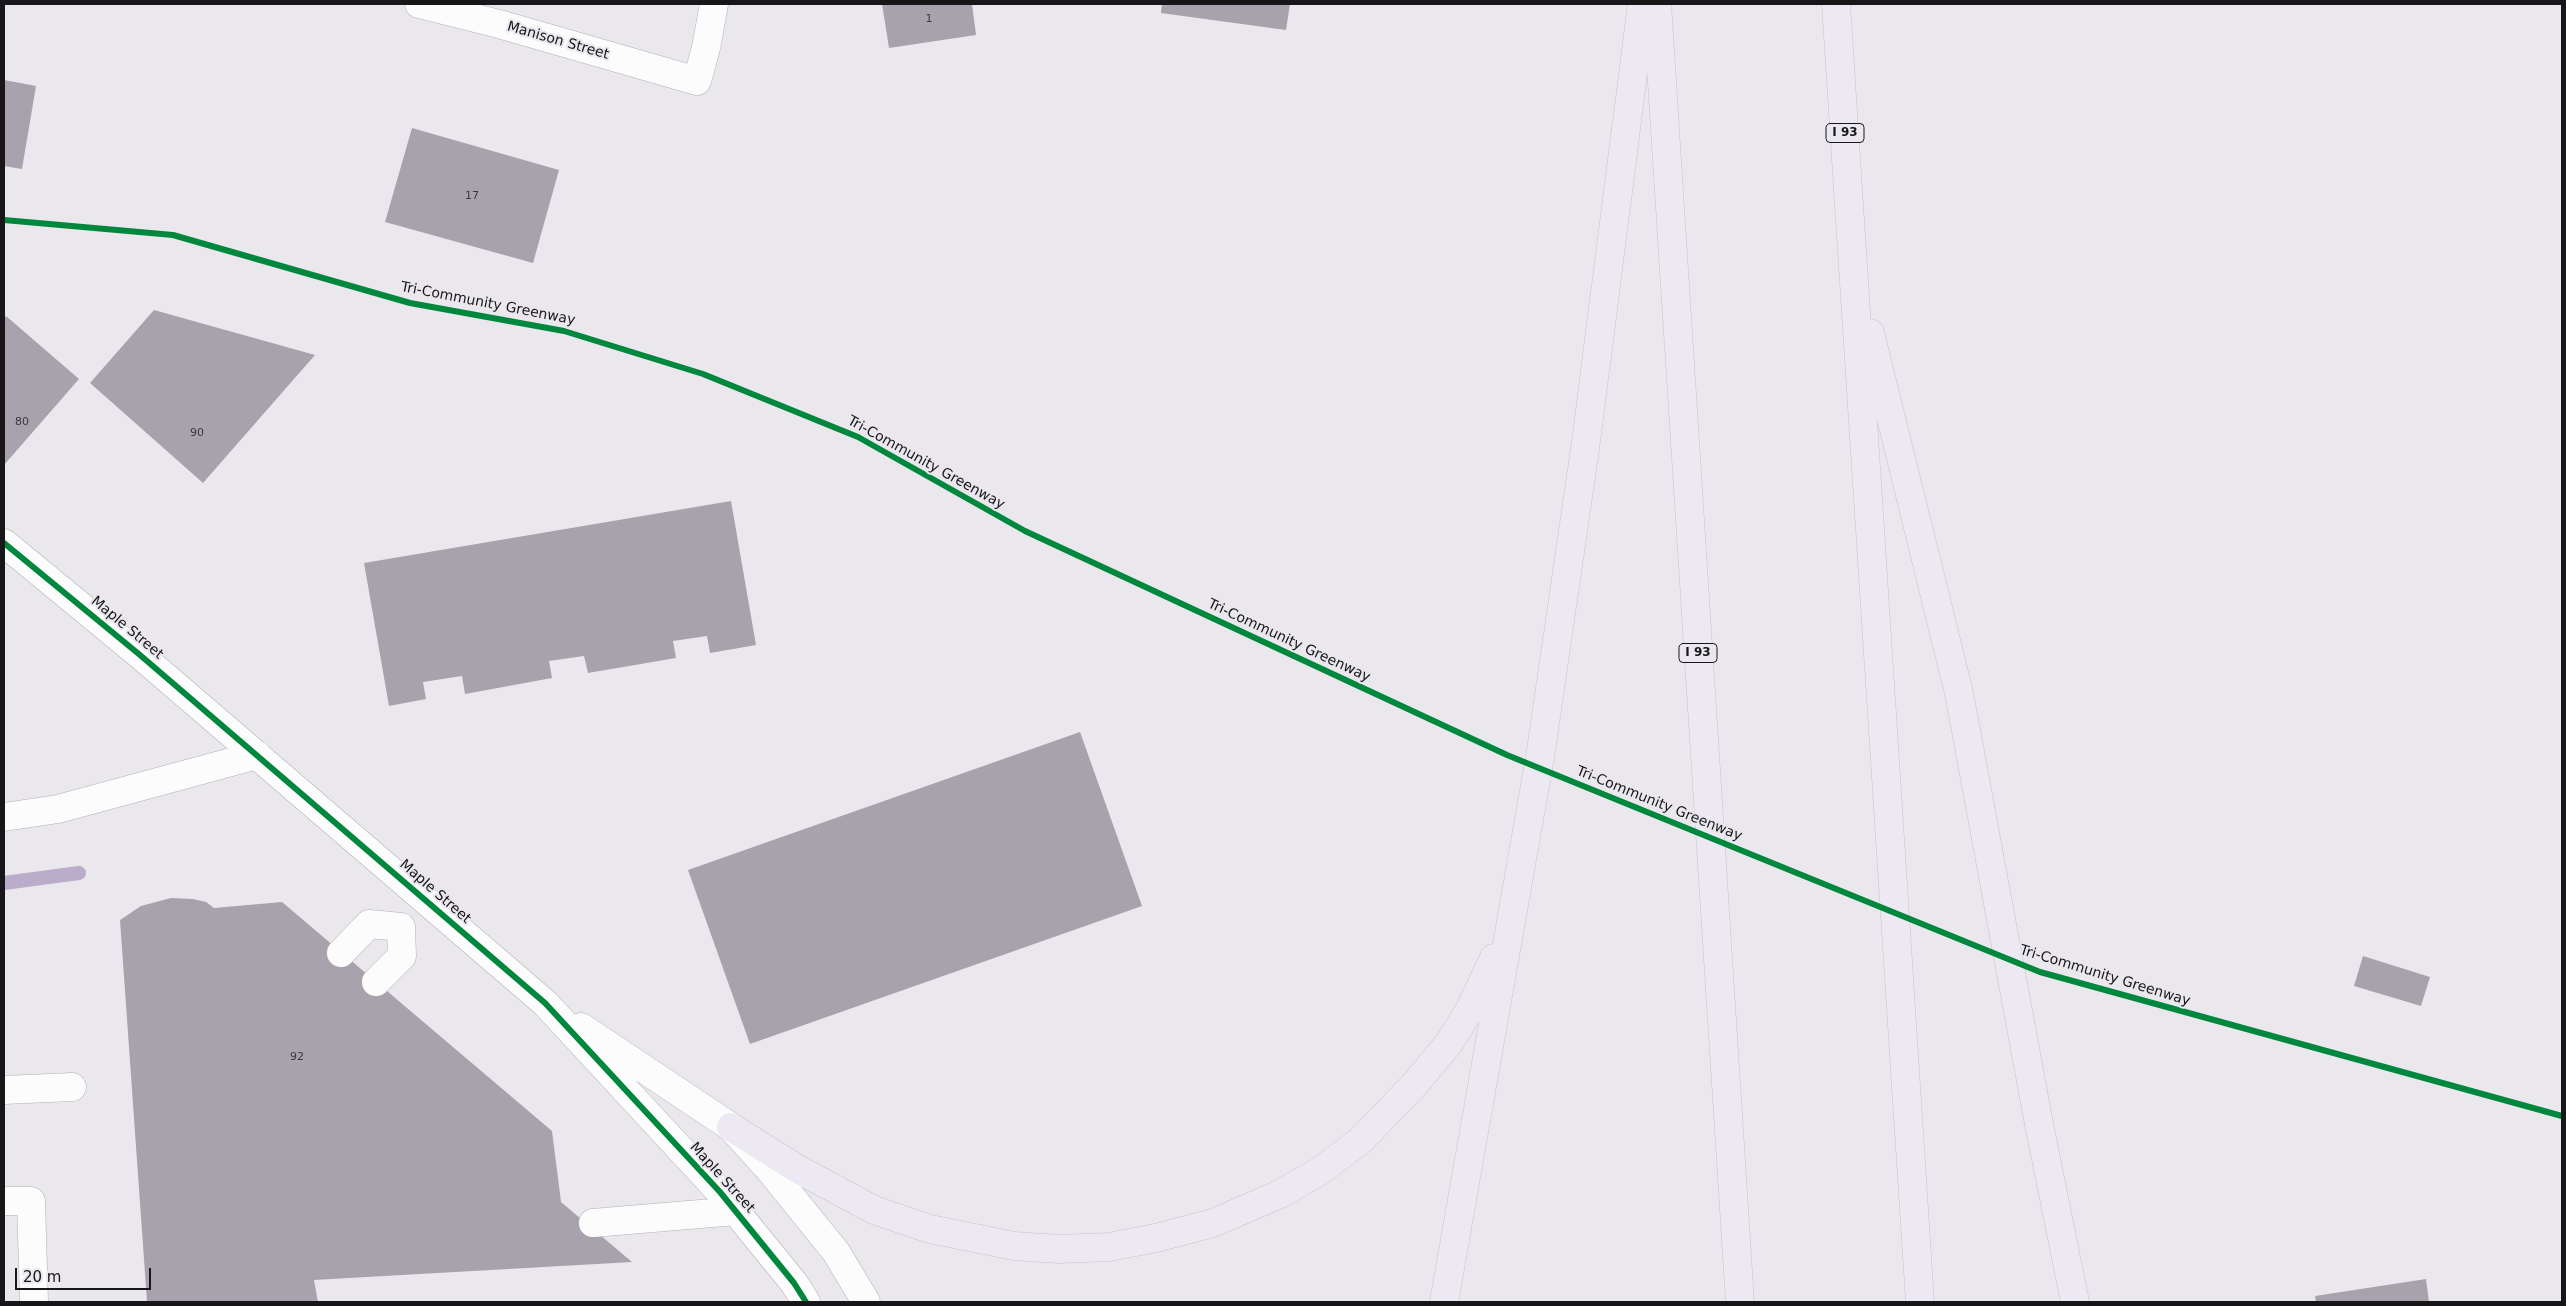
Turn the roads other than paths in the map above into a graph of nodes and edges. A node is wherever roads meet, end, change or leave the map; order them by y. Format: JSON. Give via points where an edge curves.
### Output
{"nodes":[{"id":1,"x":419,"y":4,"type":"edge"},
{"id":2,"x":714,"y":4,"type":"edge"},
{"id":3,"x":1642,"y":4,"type":"edge"},
{"id":4,"x":1657,"y":4,"type":"edge"},
{"id":5,"x":1836,"y":4,"type":"edge"},
{"id":6,"x":1853,"y":263,"type":"junction"},
{"id":7,"x":4,"y":543,"type":"edge"},
{"id":8,"x":257,"y":756,"type":"junction"},
{"id":9,"x":4,"y":817,"type":"edge"},
{"id":10,"x":1521,"y":863,"type":"junction"},
{"id":11,"x":425,"y":900,"type":"junction"},
{"id":12,"x":401,"y":927,"type":"junction"},
{"id":13,"x":341,"y":952,"type":"dead end"},
{"id":14,"x":376,"y":982,"type":"dead end"},
{"id":15,"x":545,"y":1003,"type":"junction"},
{"id":16,"x":72,"y":1087,"type":"dead end"},
{"id":17,"x":4,"y":1090,"type":"edge"},
{"id":18,"x":731,"y":1127,"type":"junction"},
{"id":19,"x":4,"y":1201,"type":"edge"},
{"id":20,"x":736,"y":1211,"type":"junction"},
{"id":21,"x":593,"y":1223,"type":"dead end"},
{"id":22,"x":34,"y":1302,"type":"edge"},
{"id":23,"x":806,"y":1302,"type":"edge"},
{"id":24,"x":866,"y":1302,"type":"edge"},
{"id":25,"x":1444,"y":1302,"type":"edge"},
{"id":26,"x":1740,"y":1302,"type":"edge"},
{"id":27,"x":1920,"y":1302,"type":"edge"},
{"id":28,"x":2075,"y":1302,"type":"edge"}],
"edges":[{"from":1,"to":2,"type":"street","name":"Manison Street","via":[[697,81]]},
{"from":3,"to":10,"type":"highway","via":[[1585,449],[1540,757]]},
{"from":4,"to":26,"type":"highway","number":"I 93"},
{"from":5,"to":6,"type":"highway","number":"I 93"},
{"from":6,"to":27,"type":"highway","number":"I 93"},
{"from":6,"to":28,"type":"highway","via":[[1959,693],[2038,1124]]},
{"from":7,"to":8,"type":"street","name":"Maple Street"},
{"from":8,"to":9,"type":"street","via":[[58,809]]},
{"from":8,"to":11,"type":"street","name":"Maple Street"},
{"from":10,"to":18,"type":"highway","via":[[1503,931],[1483,984],[1449,1043],[1415,1084],[1360,1141],[1320,1171],[1280,1194],[1213,1222],[1110,1247],[1059,1249],[1014,1246],[970,1238],[930,1229],[874,1210],[796,1168]]},
{"from":10,"to":25,"type":"highway"},
{"from":11,"to":12,"type":"street"},
{"from":11,"to":15,"type":"street","name":"Maple Street"},
{"from":12,"to":13,"type":"street","via":[[369,924]]},
{"from":12,"to":14,"type":"street","via":[[402,956]]},
{"from":15,"to":18,"type":"street","name":"Maple Street"},
{"from":15,"to":20,"type":"street","name":"Maple Street"},
{"from":16,"to":17,"type":"street"},
{"from":18,"to":24,"type":"street","name":"Maple Street","via":[[836,1252]]},
{"from":19,"to":22,"type":"street","via":[[31,1201]]},
{"from":20,"to":21,"type":"street"},
{"from":20,"to":23,"type":"street","name":"Maple Street"}]}
